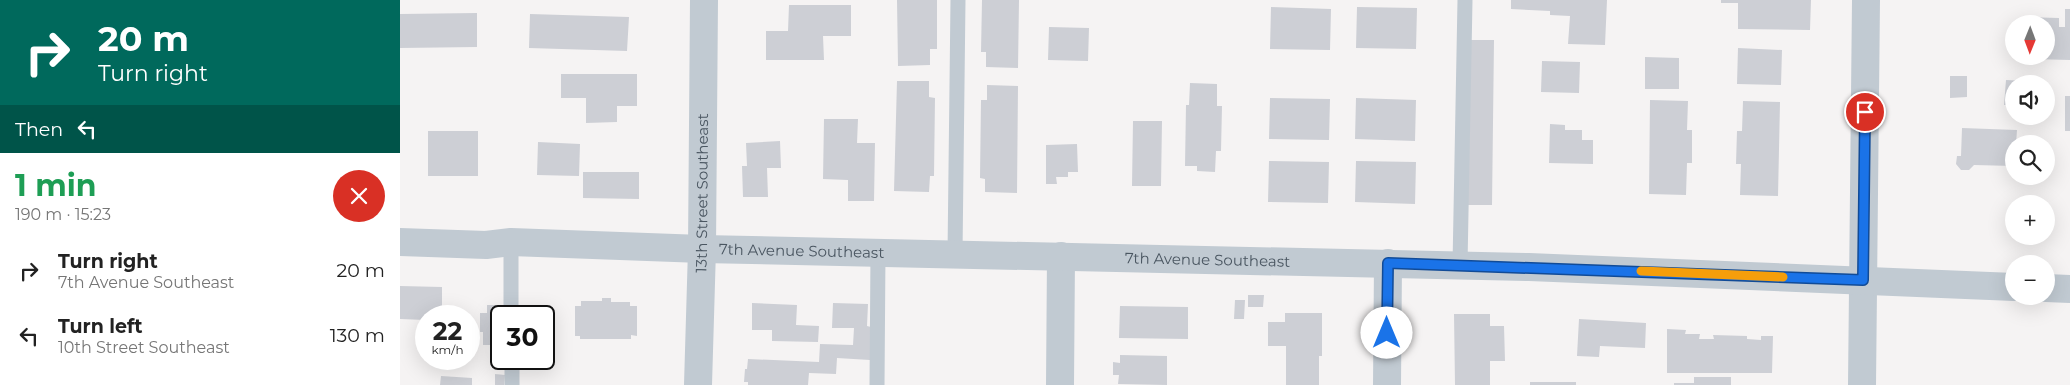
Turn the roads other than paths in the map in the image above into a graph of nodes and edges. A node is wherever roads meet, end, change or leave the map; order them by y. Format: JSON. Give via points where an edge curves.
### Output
{"nodes":[{"id":1,"x":704,"y":0,"type":"edge"},
{"id":2,"x":958,"y":0,"type":"edge"},
{"id":3,"x":1465,"y":0,"type":"edge"},
{"id":4,"x":1866,"y":0,"type":"edge"},
{"id":5,"x":400,"y":242,"type":"edge"},
{"id":6,"x":511,"y":242,"type":"junction"},
{"id":7,"x":702,"y":249,"type":"junction"},
{"id":8,"x":878,"y":252,"type":"junction"},
{"id":9,"x":955,"y":254,"type":"junction"},
{"id":10,"x":1061,"y":256,"type":"junction"},
{"id":11,"x":1388,"y":263,"type":"junction"},
{"id":12,"x":1460,"y":265,"type":"junction"},
{"id":13,"x":1863,"y":280,"type":"junction"},
{"id":14,"x":2005,"y":287,"type":"edge"},
{"id":15,"x":2055,"y":288,"type":"edge"},
{"id":16,"x":2070,"y":289,"type":"edge"},
{"id":17,"x":511,"y":305,"type":"edge"},
{"id":18,"x":512,"y":370,"type":"edge"},
{"id":19,"x":512,"y":385,"type":"edge"},
{"id":20,"x":698,"y":385,"type":"edge"},
{"id":21,"x":877,"y":385,"type":"edge"},
{"id":22,"x":1060,"y":385,"type":"edge"},
{"id":23,"x":1387,"y":385,"type":"edge"},
{"id":24,"x":1862,"y":385,"type":"edge"}],
"edges":[{"from":1,"to":7,"type":"street","name":"13th Street Southeast"},
{"from":2,"to":9,"type":"lane"},
{"from":3,"to":12,"type":"lane"},
{"from":4,"to":13,"type":"street"},
{"from":5,"to":6,"type":"street","name":"7th Avenue Southeast","via":[[486,245]]},
{"from":6,"to":7,"type":"street","name":"7th Avenue Southeast"},
{"from":6,"to":17,"type":"lane"},
{"from":7,"to":8,"type":"street","name":"7th Avenue Southeast"},
{"from":7,"to":20,"type":"street","name":"13th Street Southeast"},
{"from":8,"to":9,"type":"street","name":"7th Avenue Southeast"},
{"from":8,"to":21,"type":"lane"},
{"from":9,"to":10,"type":"street","name":"7th Avenue Southeast"},
{"from":10,"to":11,"type":"street","name":"7th Avenue Southeast"},
{"from":10,"to":22,"type":"street"},
{"from":11,"to":12,"type":"street","name":"7th Avenue Southeast"},
{"from":11,"to":23,"type":"street"},
{"from":12,"to":13,"type":"street","name":"7th Avenue Southeast"},
{"from":13,"to":14,"type":"street","name":"7th Avenue Southeast"},
{"from":13,"to":24,"type":"street"},
{"from":15,"to":16,"type":"street"},
{"from":18,"to":19,"type":"lane"}]}
